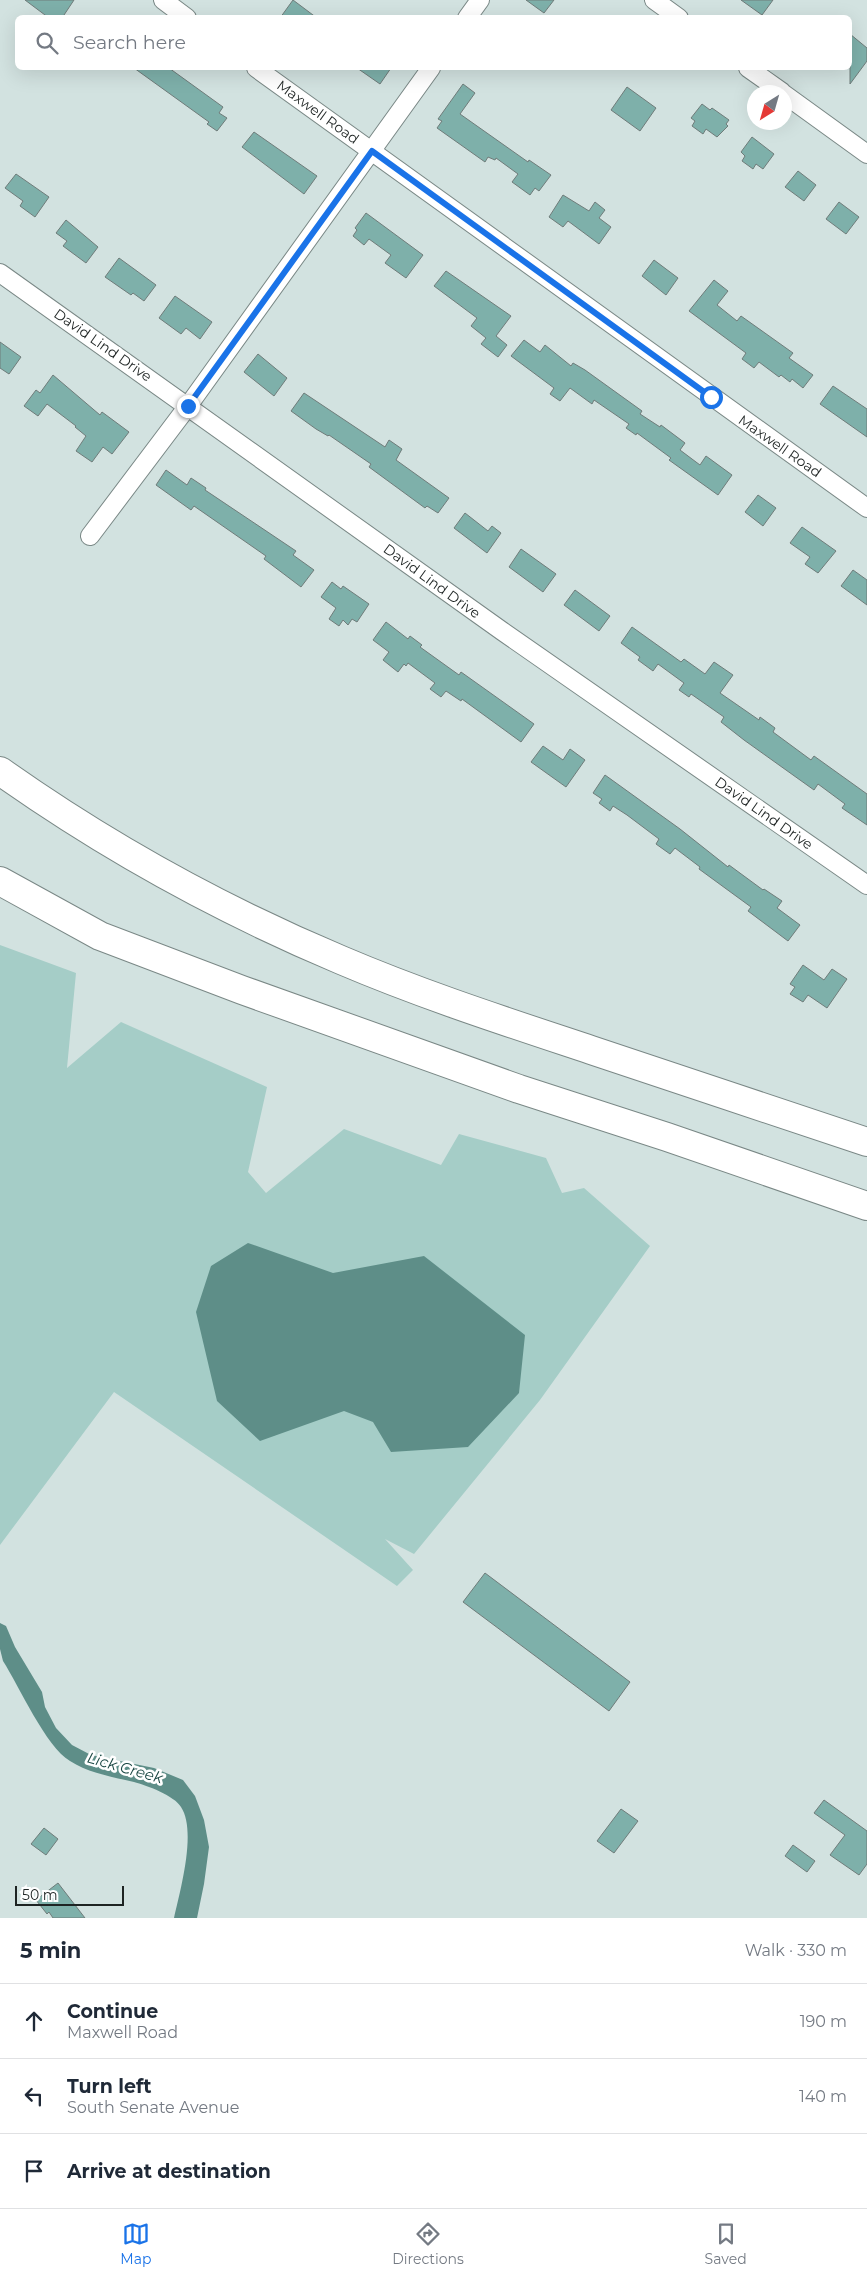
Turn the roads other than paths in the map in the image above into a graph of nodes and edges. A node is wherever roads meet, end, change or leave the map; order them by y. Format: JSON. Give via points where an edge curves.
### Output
{"nodes":[{"id":1,"x":163,"y":0,"type":"edge"},
{"id":2,"x":480,"y":0,"type":"edge"},
{"id":3,"x":654,"y":0,"type":"edge"},
{"id":4,"x":183,"y":15,"type":"edge"},
{"id":5,"x":469,"y":15,"type":"edge"},
{"id":6,"x":675,"y":15,"type":"edge"},
{"id":7,"x":259,"y":70,"type":"edge"},
{"id":8,"x":430,"y":70,"type":"edge"},
{"id":9,"x":751,"y":70,"type":"edge"},
{"id":10,"x":772,"y":85,"type":"edge"},
{"id":11,"x":792,"y":100,"type":"edge"},
{"id":12,"x":372,"y":151,"type":"junction"},
{"id":13,"x":867,"y":154,"type":"edge"},
{"id":14,"x":0,"y":273,"type":"edge"},
{"id":15,"x":188,"y":406,"type":"junction"},
{"id":16,"x":867,"y":508,"type":"edge"},
{"id":17,"x":90,"y":536,"type":"dead end"},
{"id":18,"x":0,"y":771,"type":"edge"},
{"id":19,"x":0,"y":881,"type":"edge"},
{"id":20,"x":867,"y":885,"type":"edge"},
{"id":21,"x":867,"y":1142,"type":"edge"},
{"id":22,"x":867,"y":1206,"type":"edge"}],
"edges":[{"from":1,"to":4,"type":"street"},
{"from":2,"to":5,"type":"street"},
{"from":3,"to":6,"type":"street"},
{"from":7,"to":12,"type":"street","name":"Maxwell Road"},
{"from":8,"to":12,"type":"street"},
{"from":9,"to":10,"type":"street"},
{"from":11,"to":13,"type":"street"},
{"from":12,"to":15,"type":"street"},
{"from":12,"to":16,"type":"street","name":"Maxwell Road"},
{"from":14,"to":15,"type":"street","name":"David Lind Drive"},
{"from":15,"to":17,"type":"street"},
{"from":15,"to":20,"type":"street","name":"David Lind Drive","via":[[502,631]]},
{"from":18,"to":21,"type":"highway","via":[[78,822],[174,878],[340,960],[474,1011]]},
{"from":19,"to":22,"type":"highway","via":[[100,936],[224,983],[519,1088]]}]}
